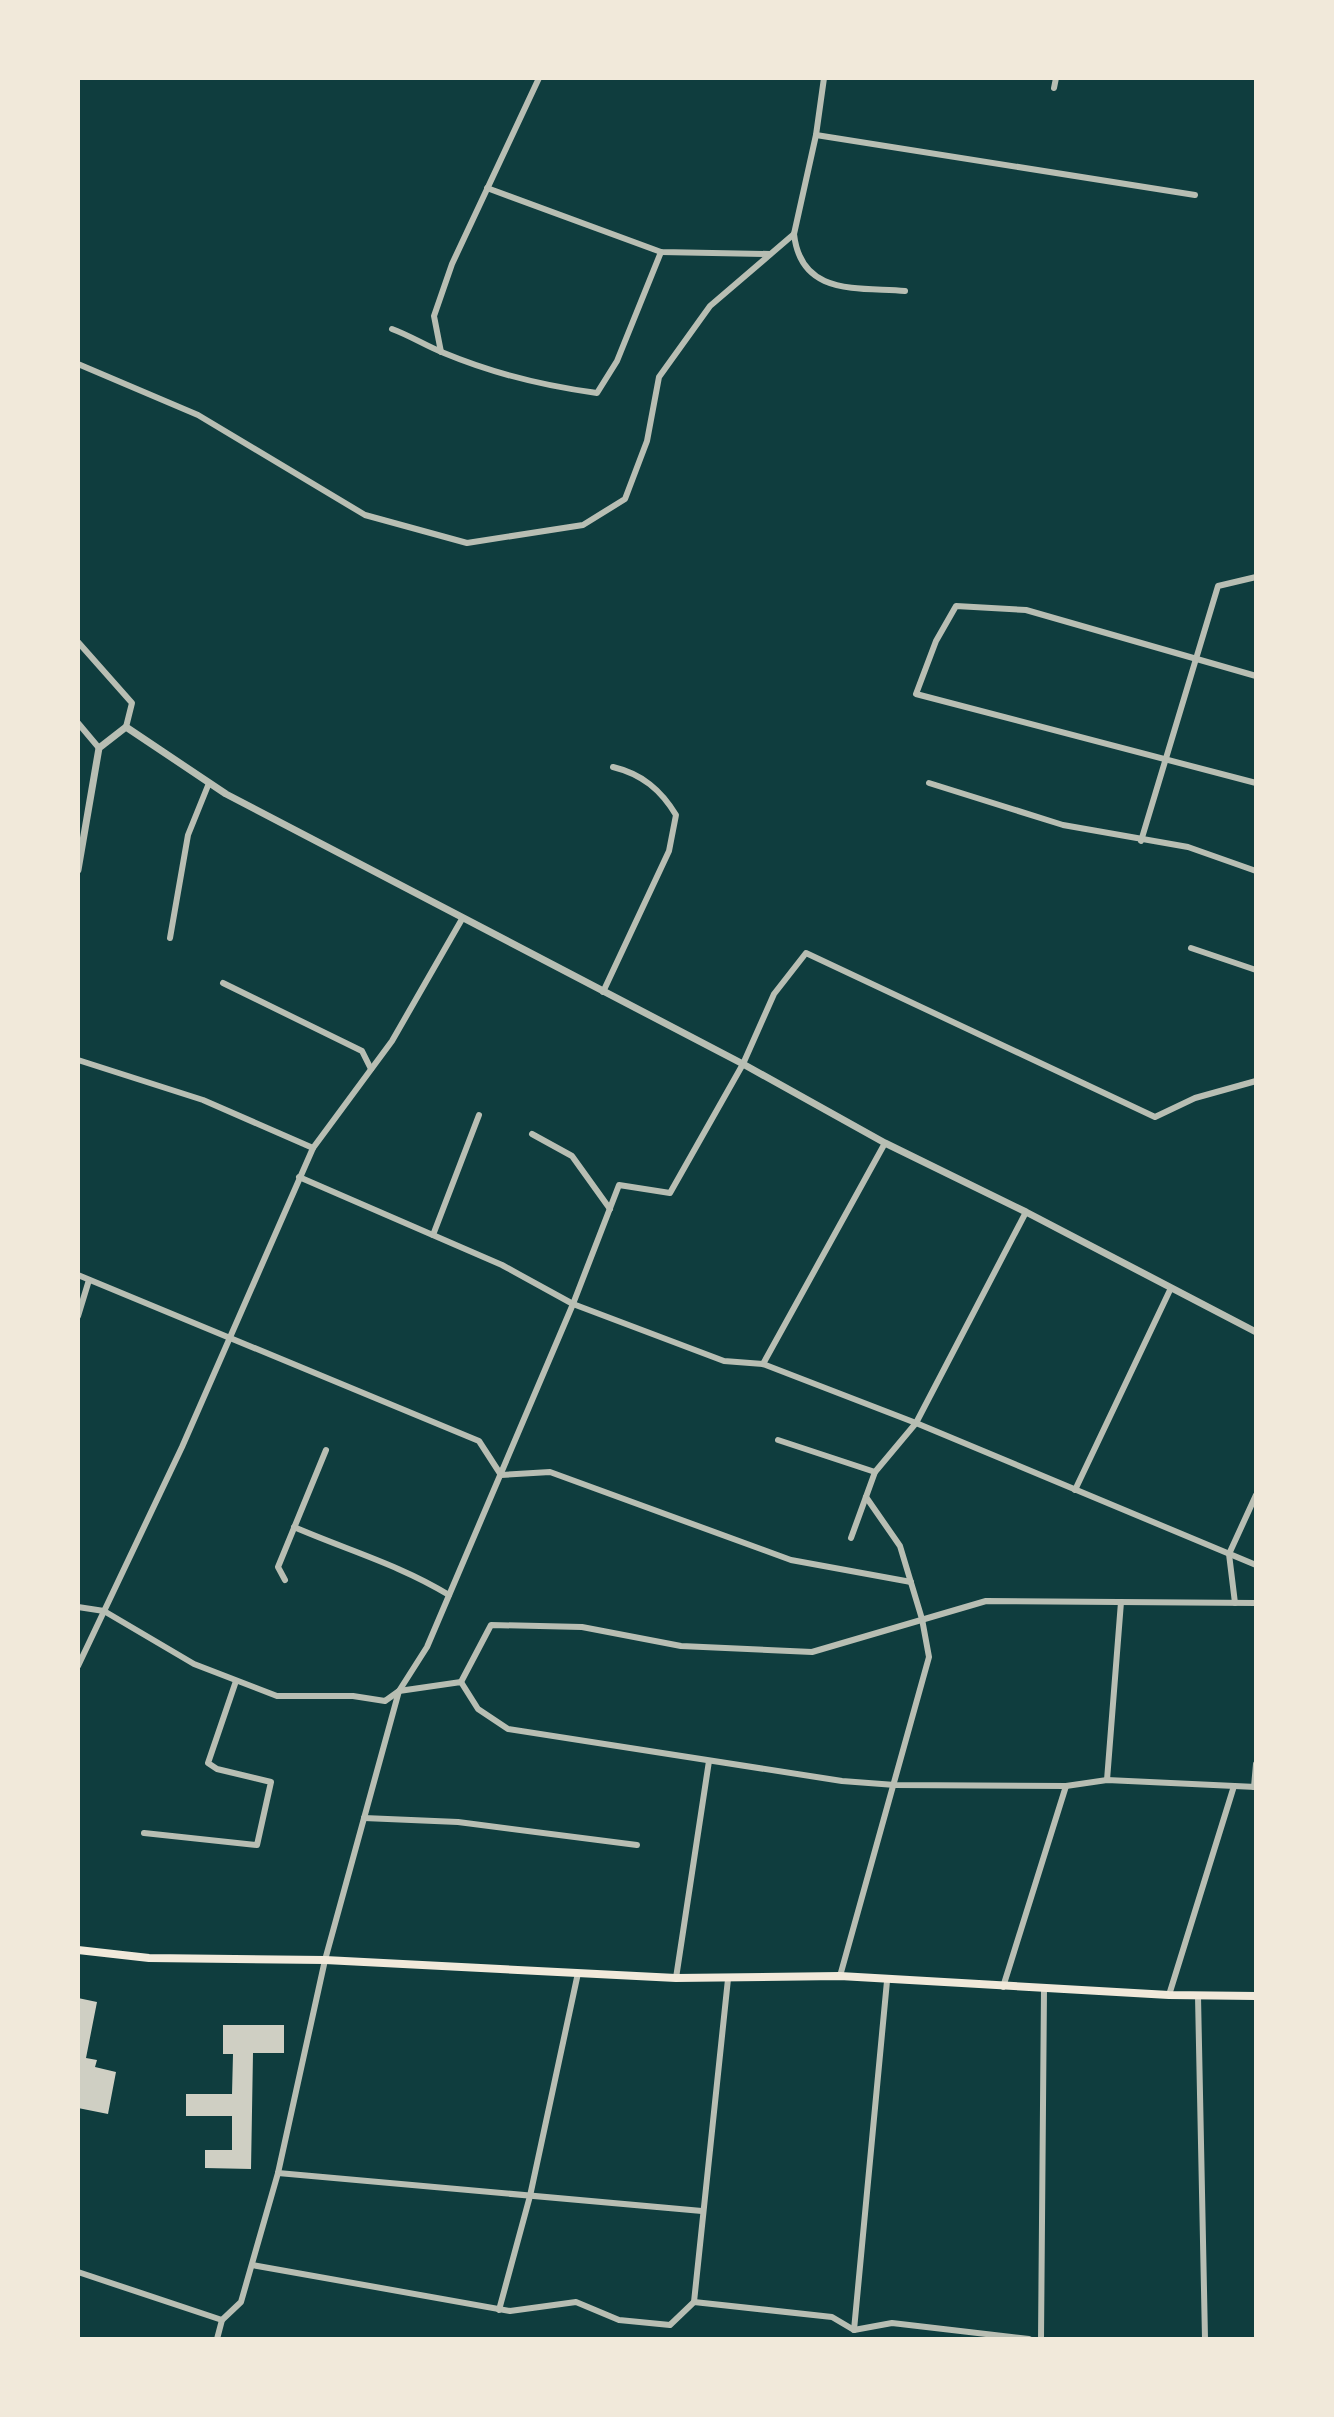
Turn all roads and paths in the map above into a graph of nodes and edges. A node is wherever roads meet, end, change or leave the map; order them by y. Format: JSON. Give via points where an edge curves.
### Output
{"nodes":[{"id":1,"x":539,"y":78,"type":"edge"},
{"id":2,"x":824,"y":78,"type":"edge"},
{"id":3,"x":1056,"y":78,"type":"edge"},
{"id":4,"x":1054,"y":88,"type":"dead end"},
{"id":5,"x":816,"y":135,"type":"junction"},
{"id":6,"x":487,"y":188,"type":"junction"},
{"id":7,"x":1195,"y":195,"type":"dead end"},
{"id":8,"x":794,"y":234,"type":"junction"},
{"id":9,"x":661,"y":252,"type":"junction"},
{"id":10,"x":770,"y":254,"type":"junction"},
{"id":11,"x":905,"y":291,"type":"dead end"},
{"id":12,"x":392,"y":329,"type":"dead end"},
{"id":13,"x":441,"y":352,"type":"junction"},
{"id":14,"x":78,"y":364,"type":"edge"},
{"id":15,"x":1256,"y":577,"type":"edge"},
{"id":16,"x":78,"y":642,"type":"edge"},
{"id":17,"x":1198,"y":660,"type":"junction"},
{"id":18,"x":1256,"y":676,"type":"edge"},
{"id":19,"x":78,"y":723,"type":"edge"},
{"id":20,"x":126,"y":727,"type":"junction"},
{"id":21,"x":99,"y":748,"type":"junction"},
{"id":22,"x":1166,"y":757,"type":"junction"},
{"id":23,"x":613,"y":767,"type":"dead end"},
{"id":24,"x":209,"y":783,"type":"junction"},
{"id":25,"x":929,"y":783,"type":"dead end"},
{"id":26,"x":1256,"y":783,"type":"edge"},
{"id":27,"x":1141,"y":841,"type":"junction"},
{"id":28,"x":78,"y":870,"type":"edge"},
{"id":29,"x":1256,"y":871,"type":"edge"},
{"id":30,"x":462,"y":919,"type":"junction"},
{"id":31,"x":170,"y":938,"type":"dead end"},
{"id":32,"x":1191,"y":948,"type":"dead end"},
{"id":33,"x":1256,"y":970,"type":"edge"},
{"id":34,"x":223,"y":983,"type":"dead end"},
{"id":35,"x":603,"y":992,"type":"junction"},
{"id":36,"x":78,"y":1060,"type":"edge"},
{"id":37,"x":743,"y":1064,"type":"junction"},
{"id":38,"x":371,"y":1069,"type":"junction"},
{"id":39,"x":1256,"y":1081,"type":"edge"},
{"id":40,"x":479,"y":1115,"type":"dead end"},
{"id":41,"x":532,"y":1134,"type":"dead end"},
{"id":42,"x":885,"y":1143,"type":"junction"},
{"id":43,"x":313,"y":1148,"type":"junction"},
{"id":44,"x":299,"y":1177,"type":"junction"},
{"id":45,"x":610,"y":1209,"type":"junction"},
{"id":46,"x":1026,"y":1212,"type":"junction"},
{"id":47,"x":433,"y":1235,"type":"junction"},
{"id":48,"x":78,"y":1275,"type":"edge"},
{"id":49,"x":89,"y":1280,"type":"junction"},
{"id":50,"x":1170,"y":1290,"type":"junction"},
{"id":51,"x":573,"y":1304,"type":"junction"},
{"id":52,"x":78,"y":1316,"type":"edge"},
{"id":53,"x":1256,"y":1332,"type":"edge"},
{"id":54,"x":228,"y":1339,"type":"junction"},
{"id":55,"x":763,"y":1364,"type":"junction"},
{"id":56,"x":916,"y":1423,"type":"junction"},
{"id":57,"x":778,"y":1440,"type":"dead end"},
{"id":58,"x":326,"y":1450,"type":"dead end"},
{"id":59,"x":875,"y":1472,"type":"junction"},
{"id":60,"x":501,"y":1475,"type":"junction"},
{"id":61,"x":1075,"y":1490,"type":"junction"},
{"id":62,"x":1256,"y":1495,"type":"edge"},
{"id":63,"x":866,"y":1497,"type":"junction"},
{"id":64,"x":294,"y":1527,"type":"junction"},
{"id":65,"x":851,"y":1538,"type":"dead end"},
{"id":66,"x":1229,"y":1554,"type":"junction"},
{"id":67,"x":1256,"y":1565,"type":"edge"},
{"id":68,"x":285,"y":1580,"type":"dead end"},
{"id":69,"x":911,"y":1582,"type":"junction"},
{"id":70,"x":449,"y":1595,"type":"junction"},
{"id":71,"x":1121,"y":1602,"type":"junction"},
{"id":72,"x":1235,"y":1603,"type":"junction"},
{"id":73,"x":1256,"y":1603,"type":"edge"},
{"id":74,"x":78,"y":1607,"type":"edge"},
{"id":75,"x":104,"y":1611,"type":"junction"},
{"id":76,"x":922,"y":1619,"type":"junction"},
{"id":77,"x":78,"y":1666,"type":"edge"},
{"id":78,"x":236,"y":1681,"type":"junction"},
{"id":79,"x":461,"y":1682,"type":"junction"},
{"id":80,"x":399,"y":1691,"type":"junction"},
{"id":81,"x":709,"y":1761,"type":"junction"},
{"id":82,"x":1256,"y":1764,"type":"edge"},
{"id":83,"x":1107,"y":1780,"type":"junction"},
{"id":84,"x":895,"y":1785,"type":"junction"},
{"id":85,"x":1066,"y":1786,"type":"junction"},
{"id":86,"x":1234,"y":1786,"type":"junction"},
{"id":87,"x":1255,"y":1787,"type":"edge"},
{"id":88,"x":364,"y":1818,"type":"junction"},
{"id":89,"x":144,"y":1833,"type":"dead end"},
{"id":90,"x":637,"y":1845,"type":"dead end"},
{"id":91,"x":78,"y":1950,"type":"edge"},
{"id":92,"x":325,"y":1960,"type":"junction"},
{"id":93,"x":578,"y":1973,"type":"junction"},
{"id":94,"x":840,"y":1976,"type":"junction"},
{"id":95,"x":676,"y":1978,"type":"junction"},
{"id":96,"x":728,"y":1979,"type":"junction"},
{"id":97,"x":887,"y":1981,"type":"junction"},
{"id":98,"x":1003,"y":1987,"type":"junction"},
{"id":99,"x":1044,"y":1989,"type":"junction"},
{"id":100,"x":1169,"y":1995,"type":"junction"},
{"id":101,"x":1198,"y":1996,"type":"junction"},
{"id":102,"x":1256,"y":1996,"type":"edge"},
{"id":103,"x":278,"y":2173,"type":"junction"},
{"id":104,"x":530,"y":2196,"type":"junction"},
{"id":105,"x":702,"y":2211,"type":"junction"},
{"id":106,"x":252,"y":2265,"type":"junction"},
{"id":107,"x":78,"y":2272,"type":"edge"},
{"id":108,"x":694,"y":2302,"type":"junction"},
{"id":109,"x":499,"y":2310,"type":"junction"},
{"id":110,"x":222,"y":2320,"type":"junction"},
{"id":111,"x":854,"y":2330,"type":"junction"},
{"id":112,"x":217,"y":2339,"type":"edge"},
{"id":113,"x":1029,"y":2339,"type":"edge"},
{"id":114,"x":1041,"y":2339,"type":"edge"},
{"id":115,"x":1205,"y":2339,"type":"edge"}],
"edges":[{"from":1,"to":6,"type":"street"},
{"from":2,"to":5,"type":"street"},
{"from":3,"to":4,"type":"street"},
{"from":5,"to":7,"type":"street"},
{"from":5,"to":8,"type":"street"},
{"from":6,"to":9,"type":"street"},
{"from":6,"to":13,"type":"street","via":[[434,316]]},
{"from":8,"to":10,"type":"street"},
{"from":8,"to":11,"type":"street","via":[[797,256],[809,275],[830,284]]},
{"from":9,"to":10,"type":"street"},
{"from":9,"to":13,"type":"street","via":[[617,361],[597,393],[549,387]]},
{"from":10,"to":14,"type":"street","via":[[710,306],[659,377],[647,441],[625,499],[583,525],[467,543],[365,515],[198,415]]},
{"from":12,"to":13,"type":"street"},
{"from":15,"to":17,"type":"street","via":[[1218,586]]},
{"from":16,"to":20,"type":"street","via":[[132,703]]},
{"from":17,"to":18,"type":"street"},
{"from":17,"to":22,"type":"street"},
{"from":17,"to":22,"type":"street","via":[[1026,610],[956,606],[916,694]]},
{"from":19,"to":21,"type":"street"},
{"from":20,"to":21,"type":"street"},
{"from":20,"to":24,"type":"street"},
{"from":21,"to":28,"type":"street"},
{"from":22,"to":26,"type":"street"},
{"from":22,"to":27,"type":"street"},
{"from":23,"to":35,"type":"street","via":[[636,772],[676,815],[669,851]]},
{"from":24,"to":30,"type":"street"},
{"from":24,"to":31,"type":"street","via":[[188,835]]},
{"from":25,"to":27,"type":"street","via":[[1063,825]]},
{"from":27,"to":29,"type":"street","via":[[1188,847]]},
{"from":30,"to":35,"type":"street"},
{"from":30,"to":38,"type":"street"},
{"from":32,"to":33,"type":"street"},
{"from":34,"to":38,"type":"street","via":[[362,1051]]},
{"from":35,"to":37,"type":"street"},
{"from":36,"to":43,"type":"street","via":[[203,1100]]},
{"from":37,"to":39,"type":"street","via":[[774,994],[806,953],[1155,1117],[1195,1098]]},
{"from":37,"to":42,"type":"street"},
{"from":37,"to":45,"type":"street","via":[[670,1193],[619,1185]]},
{"from":38,"to":43,"type":"street"},
{"from":40,"to":47,"type":"street"},
{"from":41,"to":45,"type":"street","via":[[572,1156]]},
{"from":42,"to":46,"type":"street"},
{"from":42,"to":55,"type":"street"},
{"from":43,"to":44,"type":"street"},
{"from":44,"to":47,"type":"street"},
{"from":44,"to":54,"type":"street"},
{"from":45,"to":51,"type":"street"},
{"from":46,"to":50,"type":"street"},
{"from":46,"to":56,"type":"street"},
{"from":47,"to":51,"type":"street"},
{"from":48,"to":49,"type":"street"},
{"from":49,"to":52,"type":"street"},
{"from":49,"to":54,"type":"street"},
{"from":50,"to":53,"type":"street"},
{"from":50,"to":61,"type":"street"},
{"from":51,"to":55,"type":"street","via":[[724,1361]]},
{"from":51,"to":60,"type":"street"},
{"from":54,"to":60,"type":"street","via":[[479,1441]]},
{"from":54,"to":75,"type":"street"},
{"from":55,"to":56,"type":"street"},
{"from":56,"to":59,"type":"street"},
{"from":56,"to":61,"type":"street"},
{"from":57,"to":59,"type":"street"},
{"from":58,"to":64,"type":"street"},
{"from":59,"to":63,"type":"street"},
{"from":60,"to":69,"type":"street","via":[[550,1472],[791,1560]]},
{"from":60,"to":70,"type":"street"},
{"from":61,"to":66,"type":"street"},
{"from":62,"to":66,"type":"street"},
{"from":63,"to":65,"type":"street"},
{"from":63,"to":69,"type":"street","via":[[900,1546]]},
{"from":64,"to":68,"type":"street","via":[[278,1567]]},
{"from":64,"to":70,"type":"street","via":[[372,1560],[392,1563]]},
{"from":66,"to":67,"type":"street"},
{"from":66,"to":72,"type":"street"},
{"from":69,"to":76,"type":"street"},
{"from":70,"to":80,"type":"street","via":[[427,1647]]},
{"from":71,"to":72,"type":"street"},
{"from":71,"to":76,"type":"street","via":[[986,1601]]},
{"from":71,"to":83,"type":"street"},
{"from":72,"to":73,"type":"street"},
{"from":74,"to":75,"type":"street"},
{"from":75,"to":77,"type":"street"},
{"from":75,"to":78,"type":"street","via":[[194,1664]]},
{"from":76,"to":79,"type":"street","via":[[812,1652],[681,1646],[582,1627],[491,1625]]},
{"from":76,"to":84,"type":"street","via":[[929,1657]]},
{"from":78,"to":80,"type":"street","via":[[277,1696],[385,1701]]},
{"from":78,"to":89,"type":"street","via":[[208,1763],[271,1782],[257,1845]]},
{"from":79,"to":80,"type":"street"},
{"from":79,"to":81,"type":"street","via":[[478,1709],[508,1729]]},
{"from":80,"to":88,"type":"street"},
{"from":81,"to":84,"type":"street"},
{"from":81,"to":95,"type":"street"},
{"from":82,"to":87,"type":"street"},
{"from":83,"to":85,"type":"street"},
{"from":83,"to":86,"type":"street"},
{"from":84,"to":85,"type":"street"},
{"from":84,"to":94,"type":"street"},
{"from":85,"to":98,"type":"street"},
{"from":86,"to":87,"type":"street"},
{"from":86,"to":100,"type":"street"},
{"from":88,"to":90,"type":"street","via":[[458,1822]]},
{"from":88,"to":92,"type":"street"},
{"from":91,"to":92,"type":"main road","via":[[149,1958]]},
{"from":92,"to":93,"type":"main road"},
{"from":92,"to":103,"type":"street"},
{"from":93,"to":95,"type":"main road"},
{"from":93,"to":104,"type":"street"},
{"from":94,"to":96,"type":"main road"},
{"from":94,"to":97,"type":"main road"},
{"from":95,"to":96,"type":"main road"},
{"from":96,"to":105,"type":"street"},
{"from":97,"to":98,"type":"main road"},
{"from":97,"to":111,"type":"street"},
{"from":98,"to":99,"type":"main road"},
{"from":99,"to":100,"type":"main road"},
{"from":99,"to":114,"type":"street"},
{"from":100,"to":101,"type":"main road"},
{"from":101,"to":102,"type":"main road"},
{"from":101,"to":115,"type":"street"},
{"from":103,"to":104,"type":"street"},
{"from":103,"to":106,"type":"street"},
{"from":104,"to":105,"type":"street"},
{"from":104,"to":109,"type":"street"},
{"from":105,"to":108,"type":"street"},
{"from":106,"to":109,"type":"street"},
{"from":106,"to":110,"type":"street","via":[[241,2302]]},
{"from":107,"to":110,"type":"street"},
{"from":108,"to":109,"type":"street","via":[[670,2325],[619,2320],[576,2302]]},
{"from":108,"to":111,"type":"street","via":[[832,2317]]},
{"from":110,"to":112,"type":"street"},
{"from":111,"to":113,"type":"street","via":[[892,2323]]}]}
